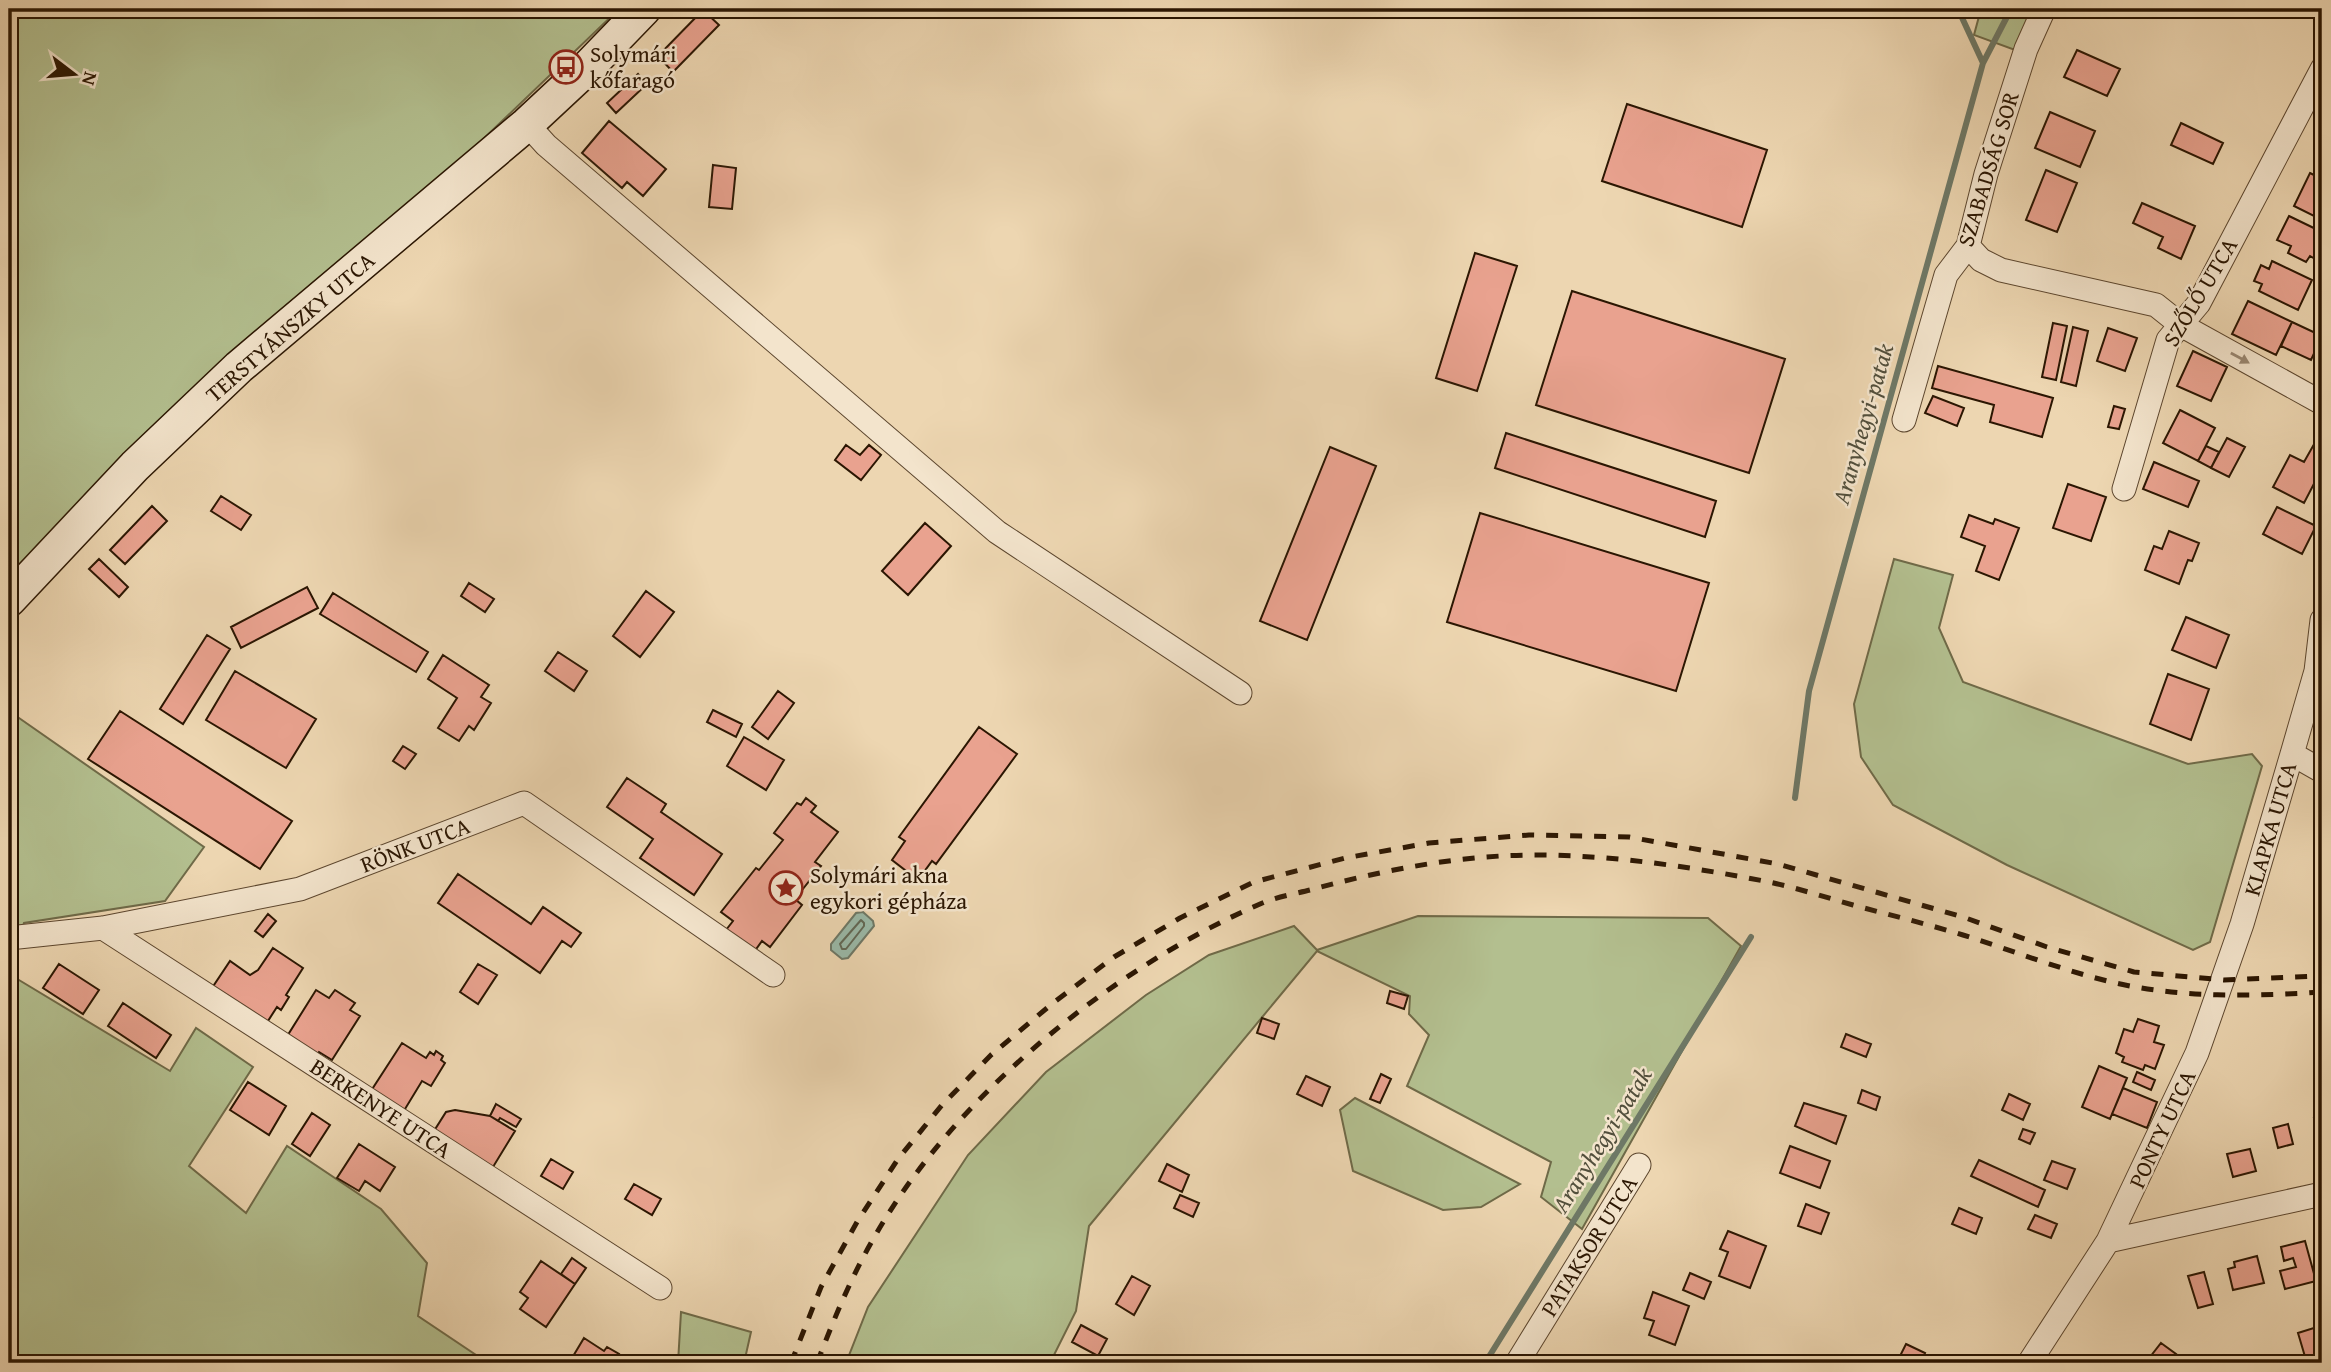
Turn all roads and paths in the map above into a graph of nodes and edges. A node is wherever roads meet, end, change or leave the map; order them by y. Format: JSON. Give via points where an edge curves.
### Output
{"nodes":[{"id":1,"x":643,"y":9,"type":"edge"},
{"id":2,"x":2044,"y":9,"type":"edge"},
{"id":3,"x":2322,"y":69,"type":"edge"},
{"id":4,"x":527,"y":124,"type":"junction"},
{"id":5,"x":1968,"y":246,"type":"junction"},
{"id":6,"x":2180,"y":325,"type":"junction"},
{"id":7,"x":2322,"y":403,"type":"edge"},
{"id":8,"x":1905,"y":414,"type":"dead end"},
{"id":9,"x":2124,"y":489,"type":"dead end"},
{"id":10,"x":9,"y":600,"type":"edge"},
{"id":11,"x":2322,"y":620,"type":"edge"},
{"id":12,"x":1240,"y":693,"type":"dead end"},
{"id":13,"x":2292,"y":754,"type":"junction"},
{"id":14,"x":2322,"y":771,"type":"edge"},
{"id":15,"x":103,"y":928,"type":"junction"},
{"id":16,"x":9,"y":939,"type":"edge"},
{"id":17,"x":773,"y":975,"type":"dead end"},
{"id":18,"x":2211,"y":1015,"type":"joint"},
{"id":19,"x":1639,"y":1165,"type":"dead end"},
{"id":20,"x":2322,"y":1194,"type":"edge"},
{"id":21,"x":2108,"y":1241,"type":"junction"},
{"id":22,"x":660,"y":1288,"type":"dead end"},
{"id":23,"x":2033,"y":1362,"type":"edge"},
{"id":24,"x":1517,"y":1363,"type":"edge"}],
"edges":[{"from":1,"to":4,"type":"main road","name":"TERSTYÁNSZKY UTCA"},
{"from":2,"to":5,"type":"street","name":"SZABADSÁG SOR","via":[[2026,49]]},
{"from":3,"to":6,"type":"street","name":"SZŐLŐ UTCA","via":[[2199,303]]},
{"from":4,"to":10,"type":"main road","name":"TERSTYÁNSZKY UTCA","via":[[239,367],[135,466]]},
{"from":4,"to":12,"type":"street","via":[[998,532]]},
{"from":5,"to":6,"type":"street","via":[[2000,270],[2156,305]]},
{"from":5,"to":8,"type":"street","name":"SZABADSÁG SOR","via":[[1946,275]]},
{"from":6,"to":7,"type":"street","one_way":true},
{"from":6,"to":9,"type":"street","name":"SZŐLŐ UTCA","via":[[2168,340]]},
{"from":11,"to":13,"type":"street","name":"KLAPKA UTCA","via":[[2316,671]]},
{"from":13,"to":14,"type":"street"},
{"from":13,"to":18,"type":"street","name":"KLAPKA UTCA"},
{"from":15,"to":16,"type":"street","name":"RÖNK UTCA"},
{"from":15,"to":17,"type":"street","name":"RÖNK UTCA","via":[[300,889],[524,803]]},
{"from":15,"to":22,"type":"street","name":"BERKENYE UTCA"},
{"from":18,"to":21,"type":"street","name":"PONTY UTCA"},
{"from":19,"to":24,"type":"street","name":"PATAKSOR UTCA"},
{"from":20,"to":21,"type":"street"},
{"from":21,"to":23,"type":"street","name":"PONTY UTCA"}]}
